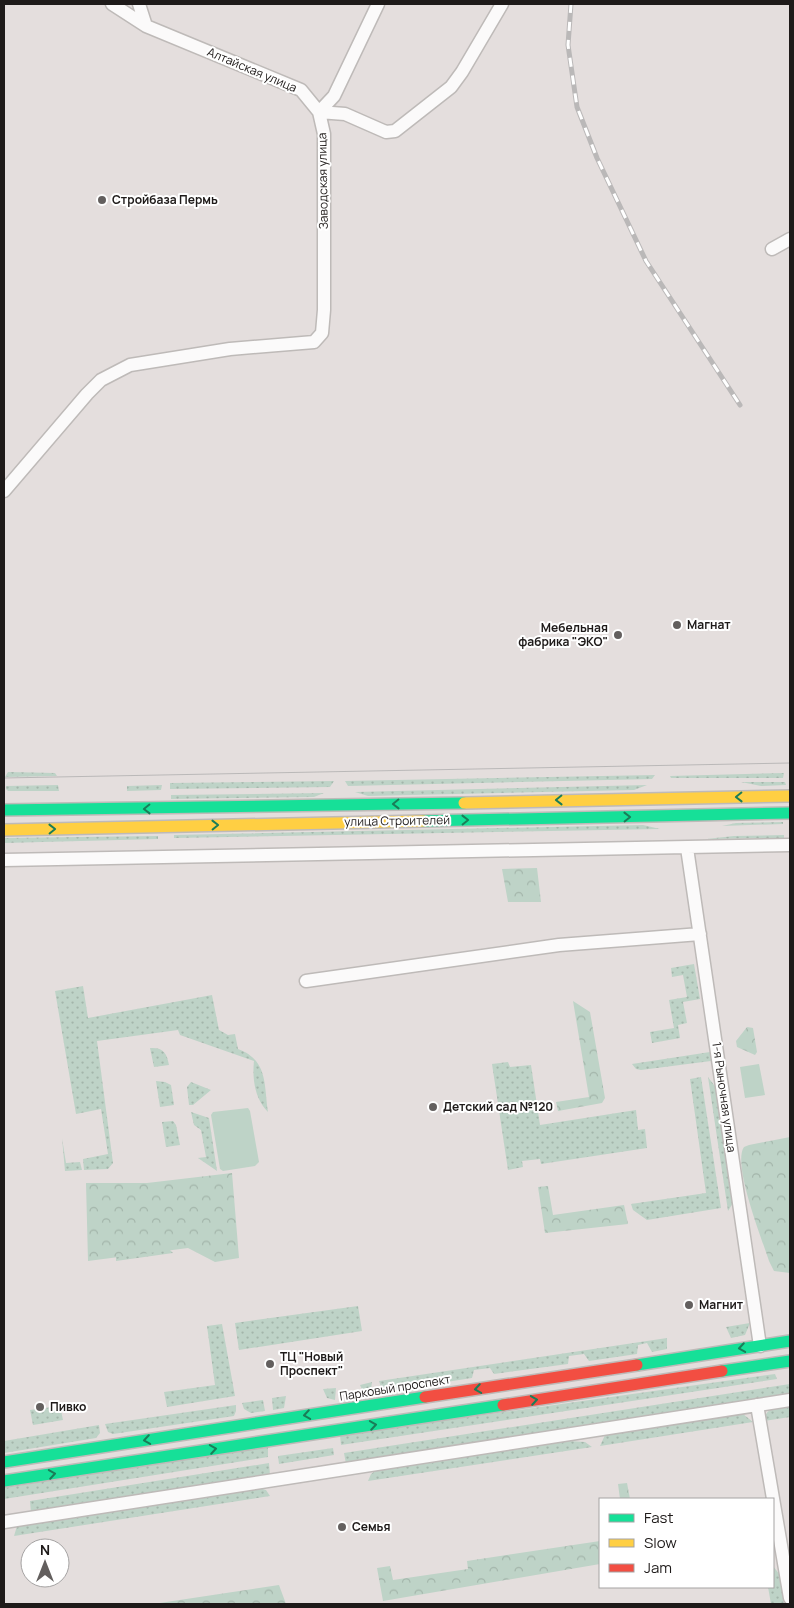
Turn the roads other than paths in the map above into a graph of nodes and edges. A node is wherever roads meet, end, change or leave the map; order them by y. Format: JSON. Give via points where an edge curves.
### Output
{"nodes":[{"id":1,"x":112,"y":4,"type":"edge"},
{"id":2,"x":139,"y":4,"type":"edge"},
{"id":3,"x":378,"y":4,"type":"edge"},
{"id":4,"x":502,"y":4,"type":"edge"},
{"id":5,"x":146,"y":26,"type":"junction"},
{"id":6,"x":319,"y":112,"type":"junction"},
{"id":7,"x":790,"y":240,"type":"edge"},
{"id":8,"x":772,"y":249,"type":"dead end"},
{"id":9,"x":4,"y":491,"type":"edge"},
{"id":10,"x":790,"y":796,"type":"edge"},
{"id":11,"x":4,"y":810,"type":"edge"},
{"id":12,"x":790,"y":814,"type":"edge"},
{"id":13,"x":4,"y":830,"type":"edge"},
{"id":14,"x":790,"y":845,"type":"edge"},
{"id":15,"x":688,"y":848,"type":"junction"},
{"id":16,"x":4,"y":860,"type":"edge"},
{"id":17,"x":700,"y":934,"type":"junction"},
{"id":18,"x":306,"y":980,"type":"dead end"},
{"id":19,"x":790,"y":1341,"type":"edge"},
{"id":20,"x":760,"y":1346,"type":"junction"},
{"id":21,"x":790,"y":1361,"type":"edge"},
{"id":22,"x":790,"y":1400,"type":"edge"},
{"id":23,"x":757,"y":1406,"type":"junction"},
{"id":24,"x":4,"y":1462,"type":"edge"},
{"id":25,"x":4,"y":1481,"type":"edge"},
{"id":26,"x":773,"y":1498,"type":"edge"},
{"id":27,"x":774,"y":1505,"type":"edge"},
{"id":28,"x":4,"y":1522,"type":"edge"},
{"id":29,"x":790,"y":1598,"type":"edge"}],
"edges":[{"from":1,"to":5,"type":"street","name":"Алтайская улица"},
{"from":2,"to":5,"type":"street"},
{"from":3,"to":6,"type":"street","via":[[334,96]]},
{"from":4,"to":6,"type":"street","via":[[451,87],[391,132],[345,114]]},
{"from":5,"to":6,"type":"street","name":"Алтайская улица","via":[[301,90]]},
{"from":6,"to":9,"type":"street","name":"Заводская улица","via":[[324,134],[322,333],[314,342],[230,348],[147,361],[120,369],[101,380],[87,394]]},
{"from":7,"to":8,"type":"street"},
{"from":10,"to":11,"type":"main road","name":"улица Строителей","one_way":true},
{"from":13,"to":12,"type":"main road","name":"улица Строителей","one_way":true},
{"from":14,"to":15,"type":"street"},
{"from":15,"to":16,"type":"street"},
{"from":15,"to":17,"type":"street","name":"1-я Рыночная улица"},
{"from":17,"to":18,"type":"street","via":[[559,944]]},
{"from":17,"to":20,"type":"street","name":"1-я Рыночная улица"},
{"from":19,"to":20,"type":"main road","name":"Парковый проспект"},
{"from":20,"to":24,"type":"main road","name":"Парковый проспект","one_way":true},
{"from":25,"to":21,"type":"main road","one_way":true},
{"from":22,"to":23,"type":"street"},
{"from":23,"to":26,"type":"street"},
{"from":23,"to":28,"type":"street"},
{"from":27,"to":29,"type":"street"}]}
